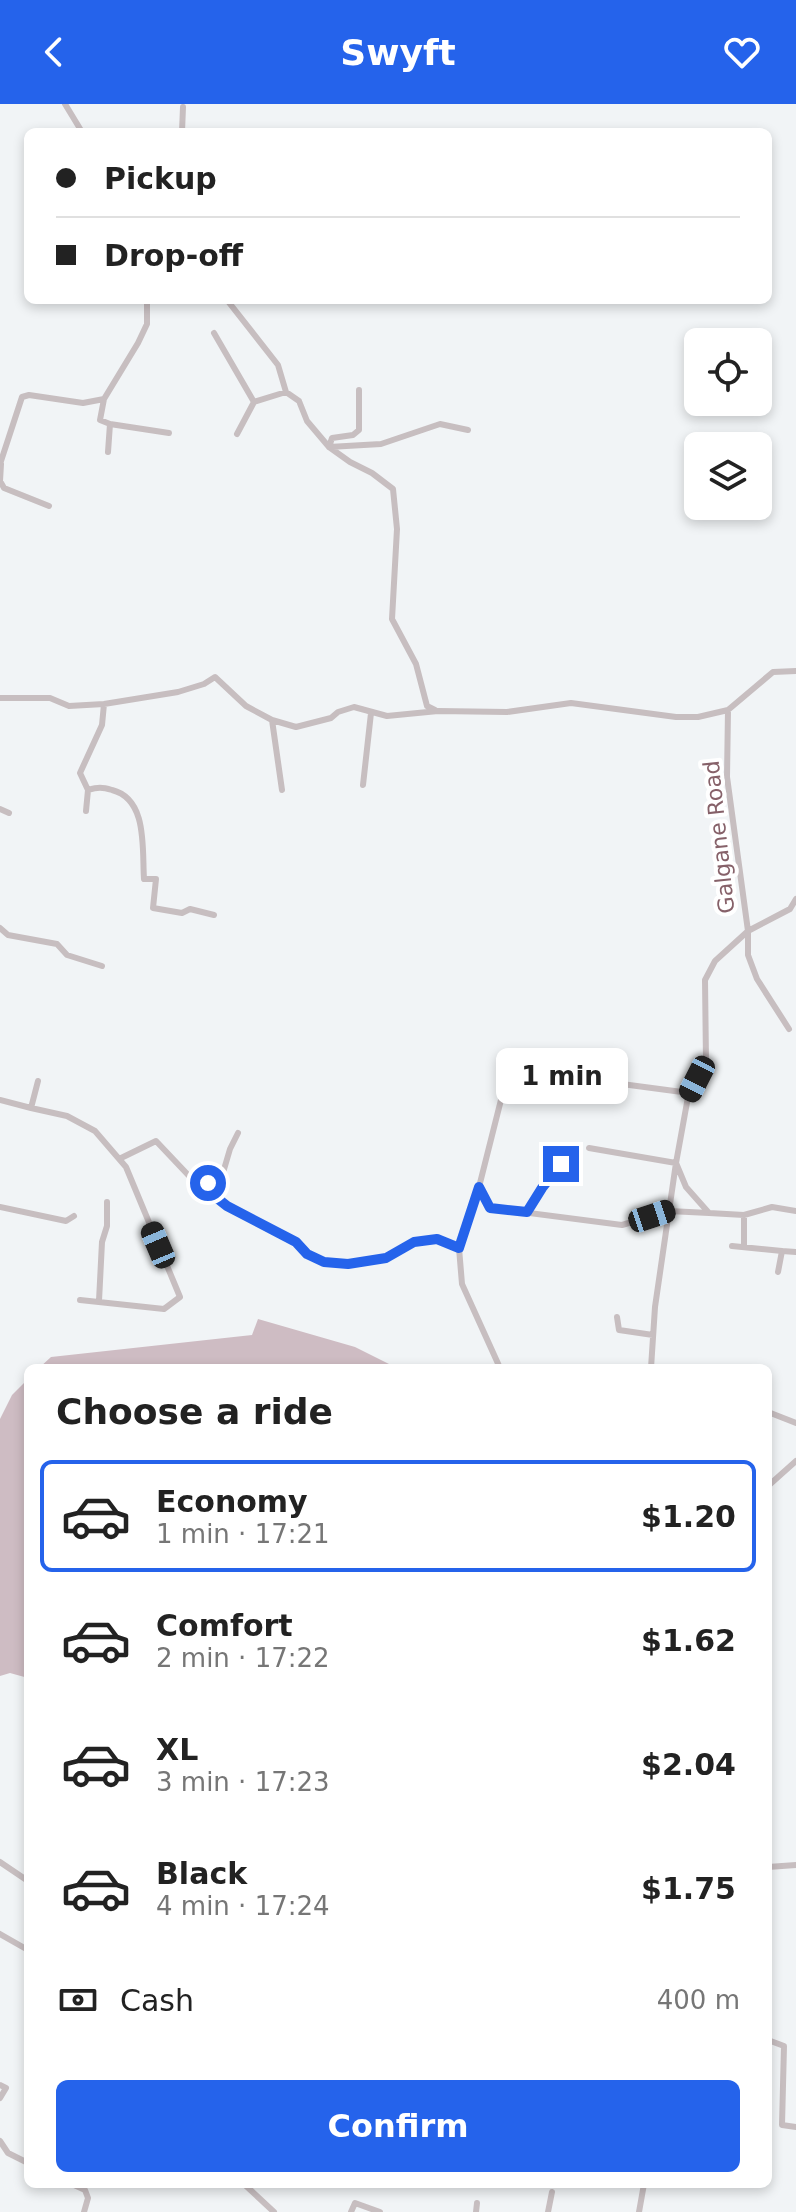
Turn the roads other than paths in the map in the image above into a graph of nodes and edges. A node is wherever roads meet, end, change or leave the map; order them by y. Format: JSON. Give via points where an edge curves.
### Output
{"nodes":[{"id":1,"x":65,"y":104,"type":"edge"},
{"id":2,"x":183,"y":107,"type":"dead end"},
{"id":3,"x":80,"y":128,"type":"edge"},
{"id":4,"x":182,"y":128,"type":"edge"},
{"id":5,"x":147,"y":304,"type":"edge"},
{"id":6,"x":230,"y":304,"type":"edge"},
{"id":7,"x":214,"y":333,"type":"dead end"},
{"id":8,"x":359,"y":390,"type":"dead end"},
{"id":9,"x":286,"y":392,"type":"junction"},
{"id":10,"x":104,"y":399,"type":"junction"},
{"id":11,"x":254,"y":402,"type":"junction"},
{"id":12,"x":110,"y":424,"type":"junction"},
{"id":13,"x":468,"y":430,"type":"dead end"},
{"id":14,"x":169,"y":433,"type":"dead end"},
{"id":15,"x":237,"y":434,"type":"dead end"},
{"id":16,"x":329,"y":447,"type":"junction"},
{"id":17,"x":108,"y":452,"type":"dead end"},
{"id":18,"x":1,"y":464,"type":"edge"},
{"id":19,"x":49,"y":506,"type":"dead end"},
{"id":20,"x":796,"y":671,"type":"edge"},
{"id":21,"x":0,"y":698,"type":"edge"},
{"id":22,"x":104,"y":704,"type":"junction"},
{"id":23,"x":728,"y":710,"type":"junction"},
{"id":24,"x":438,"y":711,"type":"junction"},
{"id":25,"x":371,"y":713,"type":"junction"},
{"id":26,"x":272,"y":720,"type":"junction"},
{"id":27,"x":363,"y":785,"type":"dead end"},
{"id":28,"x":88,"y":790,"type":"junction"},
{"id":29,"x":282,"y":790,"type":"dead end"},
{"id":30,"x":0,"y":809,"type":"edge"},
{"id":31,"x":86,"y":811,"type":"dead end"},
{"id":32,"x":9,"y":813,"type":"dead end"},
{"id":33,"x":796,"y":899,"type":"edge"},
{"id":34,"x":214,"y":915,"type":"dead end"},
{"id":35,"x":0,"y":928,"type":"edge"},
{"id":36,"x":748,"y":931,"type":"junction"},
{"id":37,"x":102,"y":966,"type":"dead end"},
{"id":38,"x":789,"y":1029,"type":"dead end"},
{"id":39,"x":524,"y":1071,"type":"dead end"},
{"id":40,"x":506,"y":1080,"type":"dead end"},
{"id":41,"x":38,"y":1081,"type":"dead end"},
{"id":42,"x":688,"y":1097,"type":"junction"},
{"id":43,"x":0,"y":1100,"type":"edge"},
{"id":44,"x":31,"y":1108,"type":"junction"},
{"id":45,"x":238,"y":1133,"type":"dead end"},
{"id":46,"x":589,"y":1148,"type":"dead end"},
{"id":47,"x":119,"y":1159,"type":"junction"},
{"id":48,"x":676,"y":1163,"type":"junction"},
{"id":49,"x":561,"y":1164,"type":"dead end"},
{"id":50,"x":203,"y":1187,"type":"junction"},
{"id":51,"x":479,"y":1187,"type":"junction"},
{"id":52,"x":107,"y":1202,"type":"dead end"},
{"id":53,"x":0,"y":1207,"type":"edge"},
{"id":54,"x":669,"y":1211,"type":"junction"},
{"id":55,"x":796,"y":1211,"type":"edge"},
{"id":56,"x":527,"y":1212,"type":"junction"},
{"id":57,"x":709,"y":1213,"type":"junction"},
{"id":58,"x":744,"y":1215,"type":"junction"},
{"id":59,"x":74,"y":1216,"type":"dead end"},
{"id":60,"x":732,"y":1246,"type":"dead end"},
{"id":61,"x":744,"y":1246,"type":"junction"},
{"id":62,"x":459,"y":1248,"type":"junction"},
{"id":63,"x":782,"y":1251,"type":"junction"},
{"id":64,"x":796,"y":1252,"type":"edge"},
{"id":65,"x":778,"y":1272,"type":"dead end"},
{"id":66,"x":80,"y":1300,"type":"dead end"},
{"id":67,"x":99,"y":1301,"type":"junction"},
{"id":68,"x":617,"y":1317,"type":"dead end"},
{"id":69,"x":653,"y":1335,"type":"junction"},
{"id":70,"x":498,"y":1364,"type":"edge"},
{"id":71,"x":651,"y":1364,"type":"edge"},
{"id":72,"x":772,"y":1414,"type":"edge"},
{"id":73,"x":796,"y":1423,"type":"edge"},
{"id":74,"x":796,"y":1461,"type":"edge"},
{"id":75,"x":772,"y":1482,"type":"edge"},
{"id":76,"x":0,"y":1862,"type":"edge"},
{"id":77,"x":796,"y":1865,"type":"edge"},
{"id":78,"x":772,"y":1867,"type":"edge"},
{"id":79,"x":24,"y":1878,"type":"edge"},
{"id":80,"x":0,"y":1934,"type":"edge"},
{"id":81,"x":24,"y":1948,"type":"edge"},
{"id":82,"x":772,"y":2042,"type":"edge"},
{"id":83,"x":0,"y":2085,"type":"edge"},
{"id":84,"x":0,"y":2098,"type":"edge"},
{"id":85,"x":796,"y":2127,"type":"edge"},
{"id":86,"x":0,"y":2141,"type":"edge"},
{"id":87,"x":24,"y":2161,"type":"edge"},
{"id":88,"x":81,"y":2188,"type":"edge"},
{"id":89,"x":248,"y":2188,"type":"edge"},
{"id":90,"x":643,"y":2188,"type":"edge"},
{"id":91,"x":552,"y":2192,"type":"dead end"},
{"id":92,"x":477,"y":2203,"type":"dead end"},
{"id":93,"x":84,"y":2212,"type":"edge"},
{"id":94,"x":274,"y":2212,"type":"edge"},
{"id":95,"x":351,"y":2212,"type":"edge"},
{"id":96,"x":380,"y":2212,"type":"edge"},
{"id":97,"x":476,"y":2212,"type":"edge"},
{"id":98,"x":548,"y":2212,"type":"edge"},
{"id":99,"x":639,"y":2212,"type":"edge"}],
"edges":[{"from":1,"to":3,"type":"street"},
{"from":2,"to":4,"type":"street"},
{"from":5,"to":10,"type":"street","via":[[147,324]]},
{"from":6,"to":9,"type":"street","via":[[278,365]]},
{"from":7,"to":11,"type":"street"},
{"from":8,"to":16,"type":"street","via":[[359,430],[332,438]]},
{"from":9,"to":11,"type":"street"},
{"from":9,"to":16,"type":"street","via":[[299,401],[307,421]]},
{"from":10,"to":12,"type":"street","via":[[100,420]]},
{"from":10,"to":18,"type":"street","via":[[83,403],[22,397]]},
{"from":11,"to":15,"type":"street"},
{"from":12,"to":14,"type":"street"},
{"from":12,"to":17,"type":"street"},
{"from":13,"to":16,"type":"street","via":[[440,424],[381,444]]},
{"from":16,"to":24,"type":"street","via":[[393,489],[397,529],[392,619],[416,664],[427,706]]},
{"from":18,"to":19,"type":"street","via":[[4,488]]},
{"from":20,"to":23,"type":"street","via":[[773,672]]},
{"from":21,"to":22,"type":"street","via":[[50,698],[69,706]]},
{"from":22,"to":26,"type":"street","via":[[178,692],[215,677],[246,706]]},
{"from":22,"to":28,"type":"street","via":[[102,725],[80,773]]},
{"from":23,"to":24,"type":"street","via":[[676,717],[571,703],[507,712]]},
{"from":23,"to":36,"type":"street","name":"Galgane Road","via":[[727,777]]},
{"from":24,"to":25,"type":"street"},
{"from":25,"to":26,"type":"street","via":[[354,707],[296,727]]},
{"from":25,"to":27,"type":"street"},
{"from":26,"to":29,"type":"street"},
{"from":28,"to":31,"type":"street"},
{"from":28,"to":34,"type":"street","via":[[99,786],[133,801],[144,879],[156,879],[153,908]]},
{"from":30,"to":32,"type":"street"},
{"from":33,"to":36,"type":"street","via":[[790,909]]},
{"from":35,"to":37,"type":"street","via":[[8,935],[57,944],[67,955]]},
{"from":36,"to":38,"type":"street","via":[[748,955],[757,979]]},
{"from":36,"to":42,"type":"street","name":"Galgane Road","via":[[715,961],[705,980],[706,1061]]},
{"from":39,"to":42,"type":"street"},
{"from":40,"to":51,"type":"street"},
{"from":41,"to":44,"type":"street"},
{"from":42,"to":48,"type":"street","name":"Galgane Road"},
{"from":43,"to":44,"type":"street"},
{"from":44,"to":47,"type":"street","via":[[67,1116],[95,1131]]},
{"from":45,"to":50,"type":"street","via":[[220,1183]]},
{"from":46,"to":48,"type":"street"},
{"from":47,"to":50,"type":"street","via":[[156,1141]]},
{"from":47,"to":67,"type":"street","via":[[180,1297],[164,1309]]},
{"from":48,"to":54,"type":"street","name":"Galgane Road"},
{"from":48,"to":57,"type":"street","via":[[686,1187]]},
{"from":49,"to":56,"type":"street"},
{"from":50,"to":62,"type":"street","via":[[324,1262],[386,1258],[414,1242],[437,1239]]},
{"from":51,"to":56,"type":"street","via":[[490,1208]]},
{"from":51,"to":62,"type":"street"},
{"from":52,"to":67,"type":"street"},
{"from":53,"to":59,"type":"street","via":[[66,1221]]},
{"from":54,"to":56,"type":"street","via":[[622,1225]]},
{"from":54,"to":57,"type":"street"},
{"from":54,"to":69,"type":"street","name":"Galgane Road"},
{"from":55,"to":58,"type":"street","via":[[772,1207]]},
{"from":57,"to":58,"type":"street"},
{"from":58,"to":61,"type":"street"},
{"from":60,"to":61,"type":"street"},
{"from":61,"to":63,"type":"street"},
{"from":62,"to":70,"type":"street","via":[[462,1284]]},
{"from":63,"to":64,"type":"street"},
{"from":63,"to":65,"type":"street"},
{"from":66,"to":67,"type":"street"},
{"from":68,"to":69,"type":"street","via":[[619,1330]]},
{"from":69,"to":71,"type":"street","name":"Galgane Road"},
{"from":72,"to":73,"type":"street"},
{"from":74,"to":75,"type":"street"},
{"from":76,"to":79,"type":"street"},
{"from":77,"to":78,"type":"street"},
{"from":80,"to":81,"type":"street"},
{"from":82,"to":85,"type":"street","via":[[784,2046],[782,2125]]},
{"from":83,"to":84,"type":"street","via":[[6,2088]]},
{"from":86,"to":87,"type":"street","via":[[8,2153]]},
{"from":88,"to":93,"type":"street","via":[[88,2198]]},
{"from":89,"to":94,"type":"street"},
{"from":90,"to":99,"type":"street"},
{"from":91,"to":98,"type":"street"},
{"from":92,"to":97,"type":"street"},
{"from":95,"to":96,"type":"street","via":[[355,2203]]}]}
